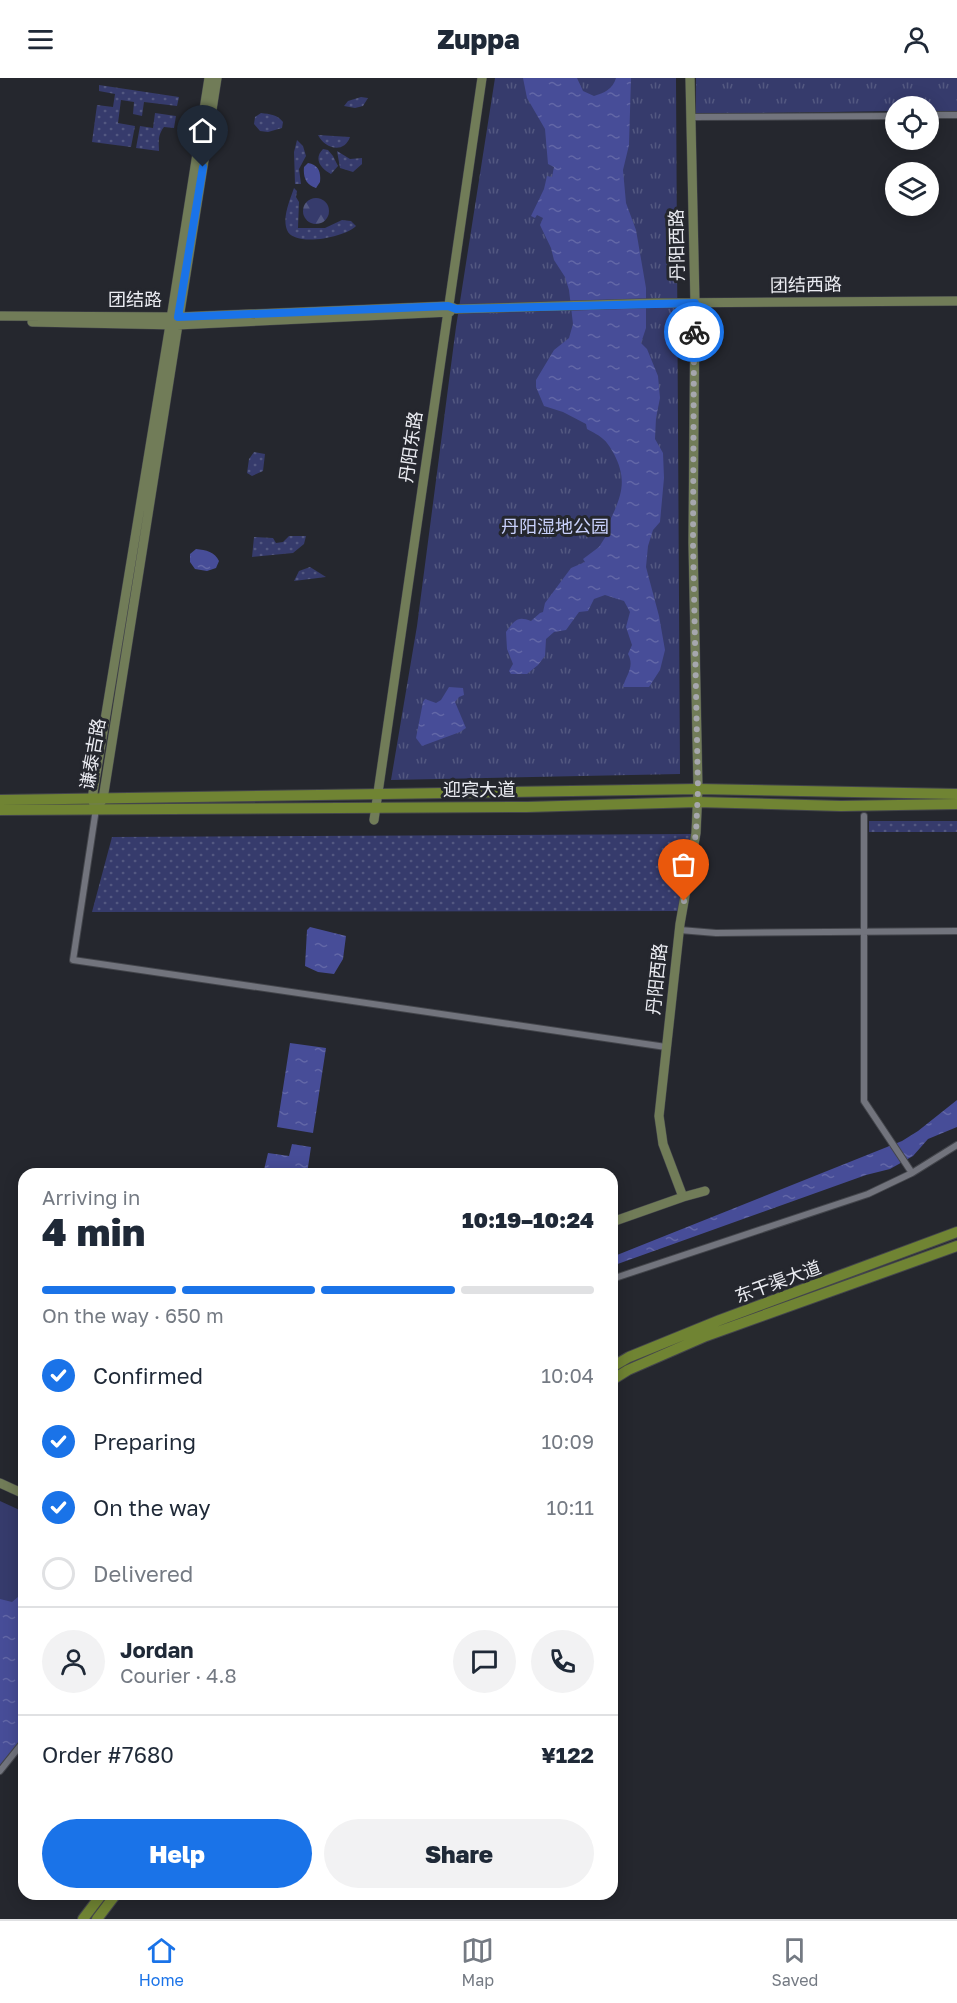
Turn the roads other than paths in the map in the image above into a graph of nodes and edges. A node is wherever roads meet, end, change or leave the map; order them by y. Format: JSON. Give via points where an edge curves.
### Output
{"nodes":[{"id":1,"x":209,"y":78,"type":"edge"},
{"id":2,"x":217,"y":78,"type":"edge"},
{"id":3,"x":482,"y":78,"type":"edge"},
{"id":4,"x":690,"y":78,"type":"edge"},
{"id":5,"x":957,"y":115,"type":"edge"},
{"id":6,"x":885,"y":116,"type":"edge"},
{"id":7,"x":939,"y":116,"type":"edge"},
{"id":8,"x":691,"y":117,"type":"junction"},
{"id":9,"x":957,"y":301,"type":"edge"},
{"id":10,"x":695,"y":303,"type":"junction"},
{"id":11,"x":562,"y":305,"type":"joint"},
{"id":12,"x":451,"y":310,"type":"junction"},
{"id":13,"x":0,"y":316,"type":"edge"},
{"id":14,"x":0,"y":321,"type":"edge"},
{"id":15,"x":174,"y":321,"type":"junction"},
{"id":16,"x":698,"y":789,"type":"junction"},
{"id":17,"x":957,"y":794,"type":"edge"},
{"id":18,"x":377,"y":795,"type":"junction"},
{"id":19,"x":0,"y":800,"type":"edge"},
{"id":20,"x":97,"y":802,"type":"junction"},
{"id":21,"x":697,"y":802,"type":"junction"},
{"id":22,"x":957,"y":804,"type":"edge"},
{"id":23,"x":376,"y":807,"type":"junction"},
{"id":24,"x":0,"y":810,"type":"edge"},
{"id":25,"x":864,"y":816,"type":"dead end"},
{"id":26,"x":374,"y":820,"type":"dead end"},
{"id":27,"x":680,"y":930,"type":"junction"},
{"id":28,"x":957,"y":931,"type":"edge"},
{"id":29,"x":864,"y":932,"type":"junction"},
{"id":30,"x":666,"y":1047,"type":"junction"},
{"id":31,"x":957,"y":1145,"type":"edge"},
{"id":32,"x":912,"y":1173,"type":"junction"},
{"id":33,"x":705,"y":1191,"type":"dead end"},
{"id":34,"x":683,"y":1197,"type":"junction"},
{"id":35,"x":618,"y":1220,"type":"edge"},
{"id":36,"x":957,"y":1232,"type":"edge"},
{"id":37,"x":957,"y":1246,"type":"edge"},
{"id":38,"x":618,"y":1277,"type":"edge"},
{"id":39,"x":618,"y":1363,"type":"edge"},
{"id":40,"x":618,"y":1376,"type":"edge"},
{"id":41,"x":0,"y":1483,"type":"edge"},
{"id":42,"x":18,"y":1491,"type":"edge"},
{"id":43,"x":18,"y":1748,"type":"edge"},
{"id":44,"x":0,"y":1771,"type":"edge"},
{"id":45,"x":97,"y":1900,"type":"edge"},
{"id":46,"x":111,"y":1900,"type":"edge"},
{"id":47,"x":83,"y":1919,"type":"edge"},
{"id":48,"x":97,"y":1919,"type":"edge"}],
"edges":[{"from":1,"to":15,"type":"street","name":"谦泰吉路"},
{"from":2,"to":15,"type":"street","name":"谦泰吉路"},
{"from":3,"to":12,"type":"street","name":"丹阳东路"},
{"from":4,"to":8,"type":"street","name":"丹阳西路"},
{"from":5,"to":7,"type":"street"},
{"from":6,"to":8,"type":"street"},
{"from":8,"to":10,"type":"street","name":"丹阳西路"},
{"from":9,"to":10,"type":"street","name":"团结西路"},
{"from":10,"to":11,"type":"street","name":"团结西路"},
{"from":10,"to":16,"type":"street","name":"丹阳西路","via":[[693,543]]},
{"from":11,"to":12,"type":"street","name":"团结路"},
{"from":12,"to":15,"type":"street","name":"团结路"},
{"from":12,"to":18,"type":"street","name":"丹阳东路"},
{"from":13,"to":15,"type":"street","name":"团结路"},
{"from":14,"to":15,"type":"street","name":"团结路"},
{"from":15,"to":20,"type":"street","name":"谦泰吉路"},
{"from":16,"to":17,"type":"main road","name":"迎宾大道"},
{"from":16,"to":18,"type":"main road","name":"迎宾大道"},
{"from":16,"to":21,"type":"street","name":"丹阳西路"},
{"from":18,"to":20,"type":"main road","name":"迎宾大道"},
{"from":18,"to":23,"type":"street","name":"丹阳东路"},
{"from":19,"to":20,"type":"main road","name":"迎宾大道"},
{"from":20,"to":23,"type":"main road","name":"迎宾大道"},
{"from":20,"to":24,"type":"main road","name":"迎宾大道"},
{"from":20,"to":30,"type":"street","via":[[73,960]]},
{"from":21,"to":22,"type":"main road","name":"迎宾大道"},
{"from":21,"to":23,"type":"main road","name":"迎宾大道"},
{"from":21,"to":27,"type":"street","name":"丹阳西路","via":[[696,833]]},
{"from":23,"to":26,"type":"street","name":"丹阳东路"},
{"from":25,"to":29,"type":"street"},
{"from":27,"to":29,"type":"street"},
{"from":27,"to":30,"type":"street","name":"丹阳西路"},
{"from":28,"to":29,"type":"street"},
{"from":29,"to":32,"type":"street","via":[[864,1101]]},
{"from":30,"to":34,"type":"street","name":"丹阳西路","via":[[658,1116],[663,1144]]},
{"from":31,"to":32,"type":"street"},
{"from":32,"to":38,"type":"street","via":[[868,1194]]},
{"from":33,"to":34,"type":"street"},
{"from":34,"to":35,"type":"street"},
{"from":36,"to":39,"type":"main road","name":"东干渠大道","via":[[720,1320]]},
{"from":37,"to":40,"type":"main road","name":"东干渠大道","via":[[706,1336]]},
{"from":41,"to":42,"type":"street"},
{"from":43,"to":44,"type":"street"},
{"from":45,"to":47,"type":"main road"},
{"from":46,"to":48,"type":"main road"}]}
